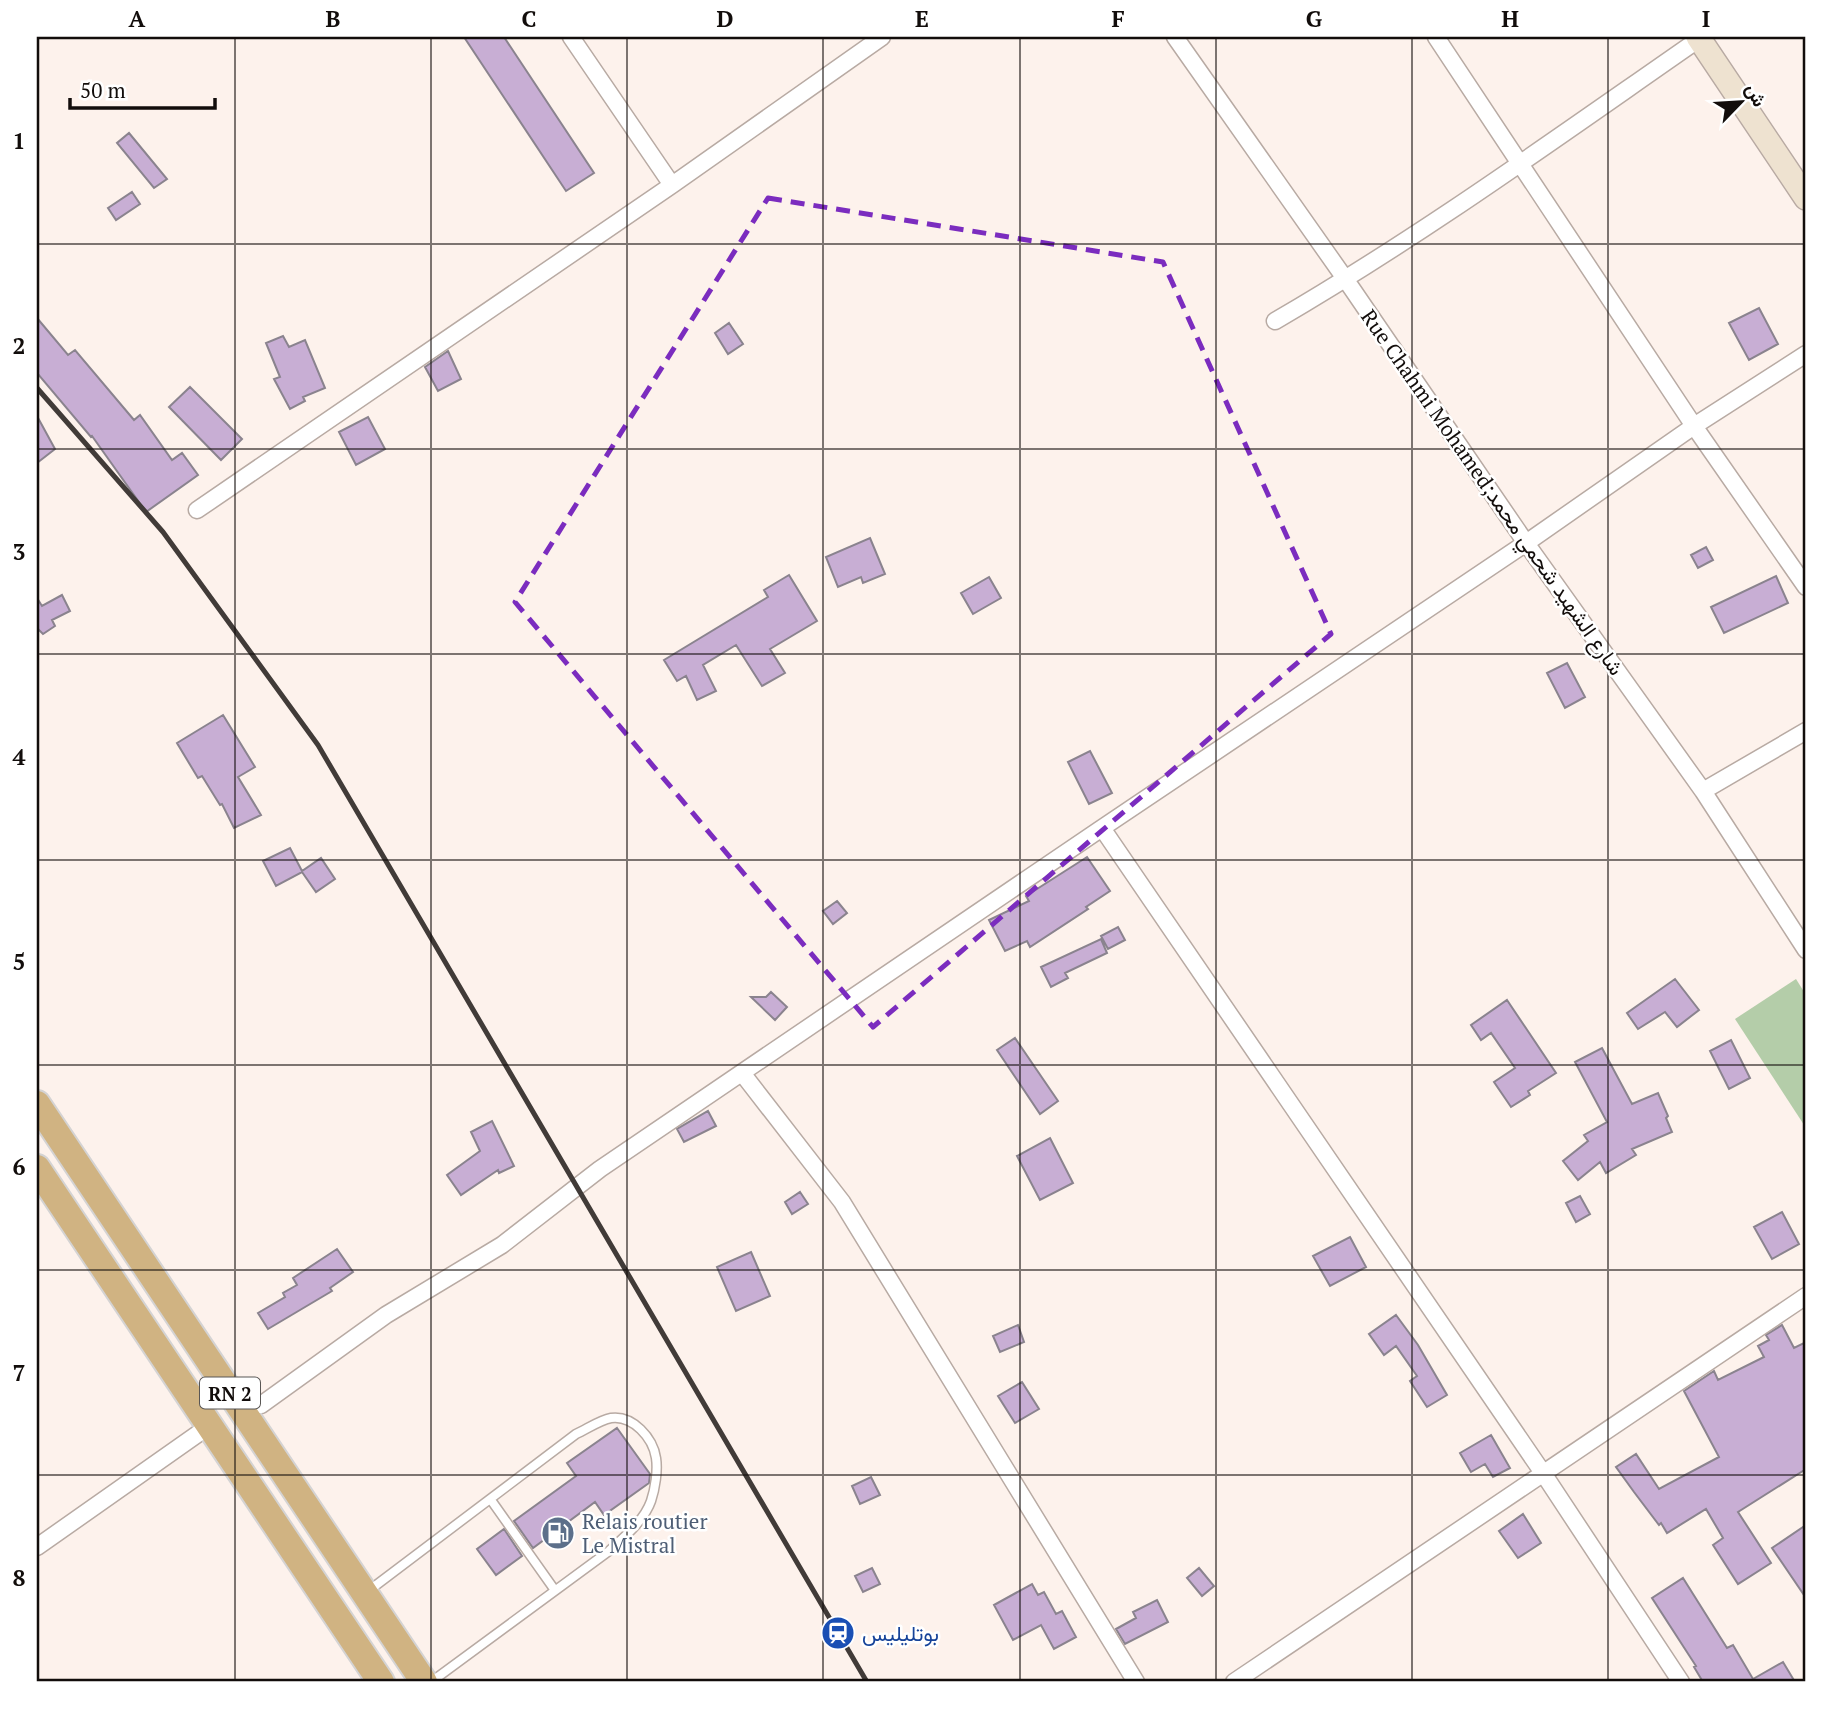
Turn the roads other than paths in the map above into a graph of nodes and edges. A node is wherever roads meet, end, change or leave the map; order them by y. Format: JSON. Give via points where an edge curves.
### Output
{"nodes":[{"id":1,"x":571,"y":37,"type":"edge"},
{"id":2,"x":882,"y":37,"type":"edge"},
{"id":3,"x":1175,"y":37,"type":"edge"},
{"id":4,"x":1436,"y":37,"type":"edge"},
{"id":5,"x":1700,"y":37,"type":"edge"},
{"id":6,"x":1520,"y":163,"type":"junction"},
{"id":7,"x":672,"y":185,"type":"junction"},
{"id":8,"x":1806,"y":198,"type":"edge"},
{"id":9,"x":1346,"y":280,"type":"junction"},
{"id":10,"x":1275,"y":321,"type":"dead end"},
{"id":11,"x":1806,"y":354,"type":"edge"},
{"id":12,"x":1694,"y":426,"type":"junction"},
{"id":13,"x":197,"y":510,"type":"dead end"},
{"id":14,"x":1526,"y":543,"type":"junction"},
{"id":15,"x":1806,"y":587,"type":"edge"},
{"id":16,"x":1806,"y":731,"type":"edge"},
{"id":17,"x":1703,"y":791,"type":"junction"},
{"id":18,"x":1102,"y":828,"type":"junction"},
{"id":19,"x":1806,"y":950,"type":"edge"},
{"id":20,"x":742,"y":1073,"type":"junction"},
{"id":21,"x":37,"y":1104,"type":"edge"},
{"id":22,"x":37,"y":1168,"type":"edge"},
{"id":23,"x":1806,"y":1296,"type":"edge"},
{"id":24,"x":261,"y":1405,"type":"dead end"},
{"id":25,"x":209,"y":1426,"type":"junction"},
{"id":26,"x":1543,"y":1473,"type":"junction"},
{"id":27,"x":491,"y":1500,"type":"junction"},
{"id":28,"x":37,"y":1547,"type":"edge"},
{"id":29,"x":555,"y":1590,"type":"junction"},
{"id":30,"x":365,"y":1593,"type":"junction"},
{"id":31,"x":381,"y":1682,"type":"edge"},
{"id":32,"x":424,"y":1682,"type":"edge"},
{"id":33,"x":431,"y":1682,"type":"edge"},
{"id":34,"x":1136,"y":1682,"type":"edge"},
{"id":35,"x":1234,"y":1682,"type":"edge"},
{"id":36,"x":1681,"y":1682,"type":"edge"}],
"edges":[{"from":1,"to":7,"type":"street"},
{"from":2,"to":7,"type":"street"},
{"from":3,"to":9,"type":"street","name":"Rue Chahmi Mohamed;شارع الشهيد شحمي محمد"},
{"from":4,"to":6,"type":"street"},
{"from":5,"to":6,"type":"street"},
{"from":5,"to":8,"type":"main road"},
{"from":6,"to":9,"type":"street"},
{"from":6,"to":12,"type":"street"},
{"from":7,"to":13,"type":"street"},
{"from":9,"to":10,"type":"street"},
{"from":9,"to":14,"type":"street","name":"Rue Chahmi Mohamed;شارع الشهيد شحمي محمد"},
{"from":11,"to":12,"type":"street"},
{"from":12,"to":14,"type":"street"},
{"from":12,"to":15,"type":"street"},
{"from":14,"to":17,"type":"street","name":"Rue Chahmi Mohamed;شارع الشهيد شحمي محمد"},
{"from":14,"to":18,"type":"street"},
{"from":16,"to":17,"type":"street"},
{"from":17,"to":19,"type":"street","name":"Rue Chahmi Mohamed;شارع الشهيد شحمي محمد"},
{"from":18,"to":20,"type":"street"},
{"from":18,"to":26,"type":"street"},
{"from":20,"to":24,"type":"street","via":[[600,1169],[502,1245],[386,1315]]},
{"from":20,"to":34,"type":"street","via":[[842,1202]]},
{"from":21,"to":30,"type":"highway","number":"RN 2"},
{"from":22,"to":25,"type":"highway","number":"RN 2"},
{"from":23,"to":26,"type":"street"},
{"from":25,"to":28,"type":"street"},
{"from":25,"to":31,"type":"highway","number":"RN 2"},
{"from":26,"to":35,"type":"street"},
{"from":26,"to":36,"type":"street"},
{"from":27,"to":29,"type":"lane"},
{"from":27,"to":29,"type":"lane","via":[[576,1434],[600,1423],[612,1418],[631,1421],[645,1433],[656,1457],[651,1503],[634,1528],[609,1551]]},
{"from":27,"to":30,"type":"lane"},
{"from":29,"to":33,"type":"lane"},
{"from":30,"to":32,"type":"highway","number":"RN 2"}]}
